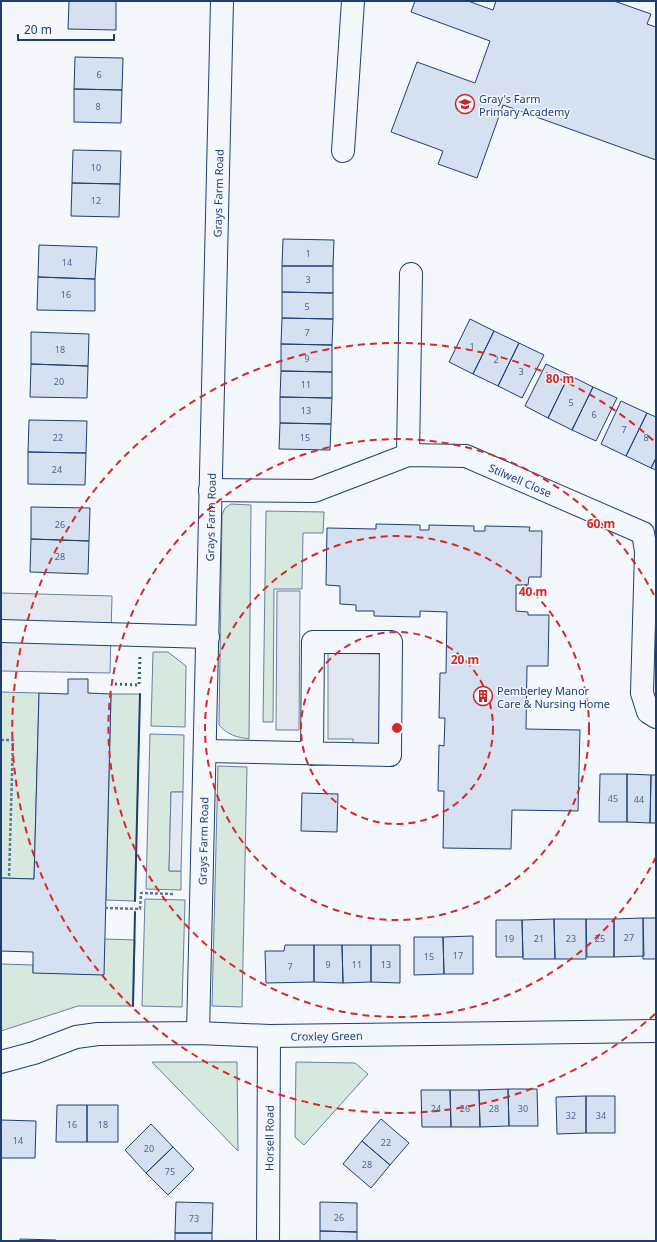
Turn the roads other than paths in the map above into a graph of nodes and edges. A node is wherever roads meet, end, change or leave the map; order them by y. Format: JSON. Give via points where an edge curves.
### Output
{"nodes":[{"id":1,"x":222,"y":1,"type":"edge"},
{"id":2,"x":353,"y":1,"type":"edge"},
{"id":3,"x":343,"y":151,"type":"dead end"},
{"id":4,"x":411,"y":274,"type":"dead end"},
{"id":5,"x":408,"y":455,"type":"junction"},
{"id":6,"x":210,"y":490,"type":"junction"},
{"id":7,"x":1,"y":631,"type":"edge"},
{"id":8,"x":208,"y":636,"type":"junction"},
{"id":9,"x":656,"y":717,"type":"edge"},
{"id":10,"x":204,"y":751,"type":"junction"},
{"id":11,"x":312,"y":754,"type":"junction"},
{"id":12,"x":656,"y":1031,"type":"edge"},
{"id":13,"x":198,"y":1033,"type":"junction"},
{"id":14,"x":269,"y":1036,"type":"junction"},
{"id":15,"x":1,"y":1062,"type":"edge"},
{"id":16,"x":268,"y":1241,"type":"edge"}],
"edges":[{"from":1,"to":6,"type":"street","name":"Grays Farm Road"},
{"from":2,"to":3,"type":"street"},
{"from":4,"to":5,"type":"street"},
{"from":5,"to":6,"type":"street","name":"Stilwell Close","via":[[314,491]]},
{"from":5,"to":9,"type":"street","name":"Stilwell Close","via":[[466,456],[642,533],[646,551],[642,693],[648,712]]},
{"from":6,"to":8,"type":"street","name":"Grays Farm Road"},
{"from":7,"to":8,"type":"street"},
{"from":8,"to":10,"type":"street","name":"Grays Farm Road"},
{"from":10,"to":11,"type":"street"},
{"from":10,"to":13,"type":"street","name":"Grays Farm Road"},
{"from":11,"to":11,"type":"street","via":[[390,755],[391,642],[313,642]]},
{"from":12,"to":14,"type":"street","name":"Croxley Green"},
{"from":13,"to":14,"type":"street","name":"Croxley Green"},
{"from":13,"to":15,"type":"street","name":"Croxley Green","via":[[98,1034],[76,1038]]},
{"from":14,"to":16,"type":"street","name":"Horsell Road"}]}
